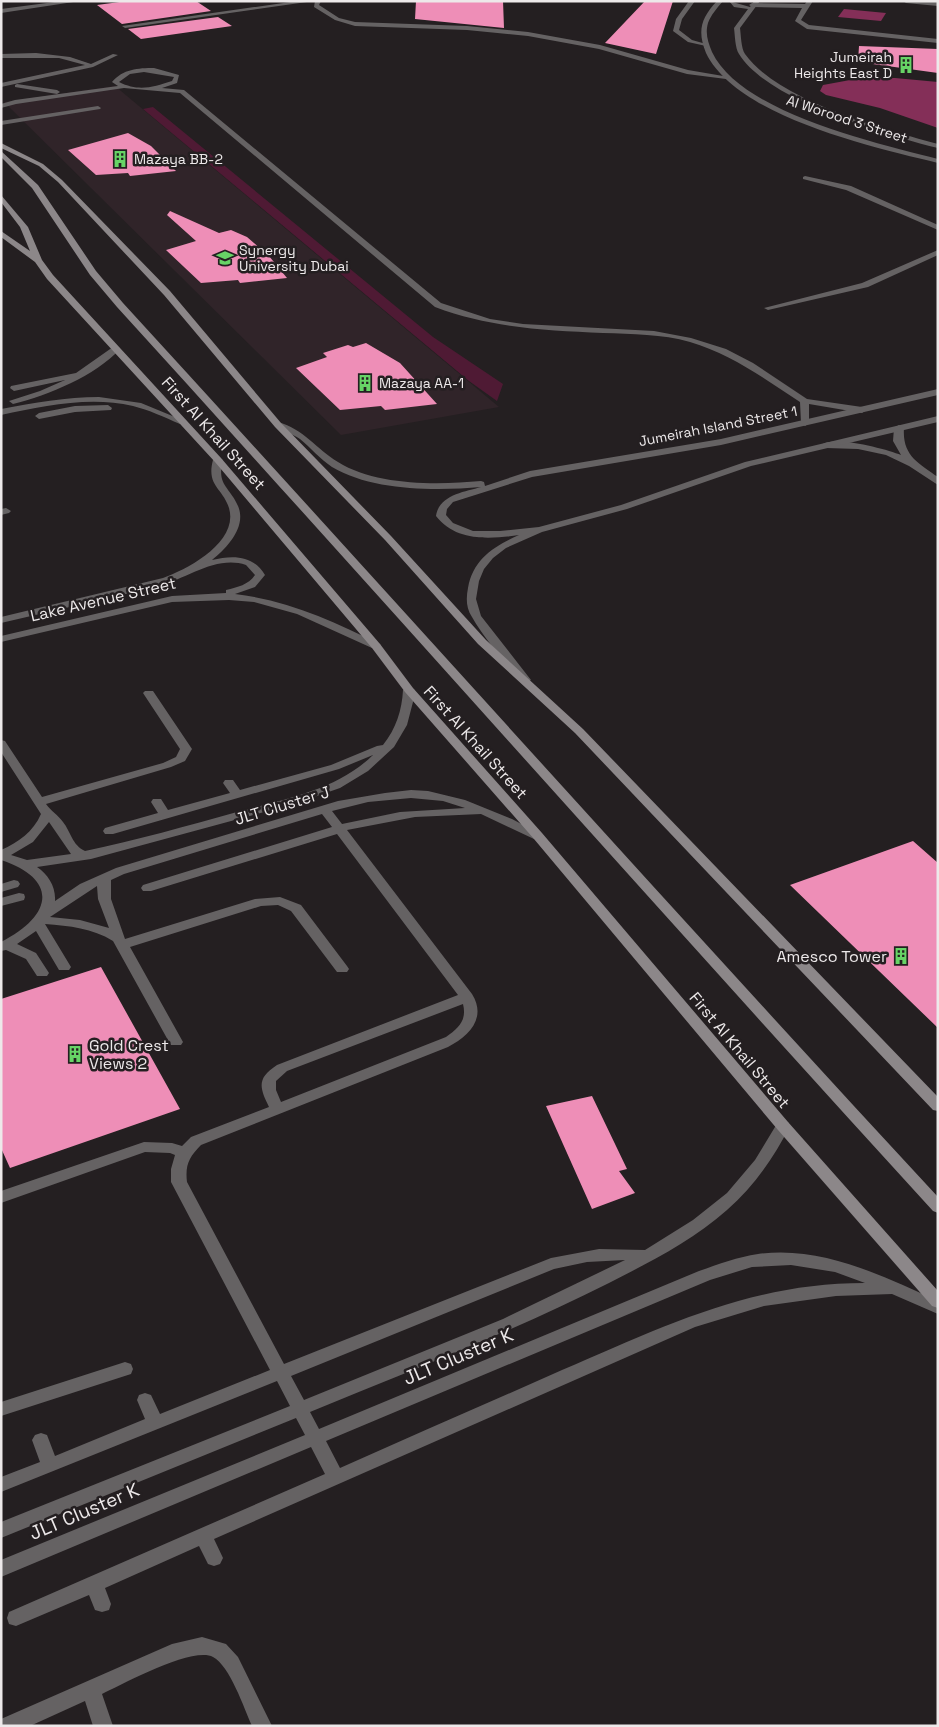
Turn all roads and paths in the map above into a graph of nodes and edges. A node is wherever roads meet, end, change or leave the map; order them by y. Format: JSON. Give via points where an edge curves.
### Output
{"nodes":[{"id":1,"x":77,"y":1,"type":"edge"},
{"id":2,"x":311,"y":1,"type":"edge"},
{"id":3,"x":318,"y":1,"type":"edge"},
{"id":4,"x":692,"y":1,"type":"edge"},
{"id":5,"x":720,"y":1,"type":"edge"},
{"id":6,"x":732,"y":1,"type":"edge"},
{"id":7,"x":906,"y":1,"type":"edge"},
{"id":8,"x":808,"y":3,"type":"edge"},
{"id":9,"x":938,"y":4,"type":"edge"},
{"id":10,"x":753,"y":5,"type":"edge"},
{"id":11,"x":774,"y":7,"type":"junction"},
{"id":12,"x":1,"y":11,"type":"edge"},
{"id":13,"x":801,"y":13,"type":"junction"},
{"id":14,"x":125,"y":26,"type":"dead end"},
{"id":15,"x":938,"y":41,"type":"edge"},
{"id":16,"x":704,"y":45,"type":"junction"},
{"id":17,"x":115,"y":55,"type":"dead end"},
{"id":18,"x":1,"y":56,"type":"edge"},
{"id":19,"x":91,"y":66,"type":"junction"},
{"id":20,"x":726,"y":77,"type":"junction"},
{"id":21,"x":176,"y":82,"type":"junction"},
{"id":22,"x":4,"y":85,"type":"edge"},
{"id":23,"x":122,"y":87,"type":"junction"},
{"id":24,"x":156,"y":88,"type":"junction"},
{"id":25,"x":182,"y":91,"type":"junction"},
{"id":26,"x":62,"y":92,"type":"dead end"},
{"id":27,"x":89,"y":98,"type":"junction"},
{"id":28,"x":1,"y":106,"type":"edge"},
{"id":29,"x":1,"y":123,"type":"edge"},
{"id":30,"x":925,"y":142,"type":"junction"},
{"id":31,"x":1,"y":145,"type":"edge"},
{"id":32,"x":876,"y":145,"type":"junction"},
{"id":33,"x":938,"y":146,"type":"edge"},
{"id":34,"x":1,"y":153,"type":"edge"},
{"id":35,"x":938,"y":161,"type":"edge"},
{"id":36,"x":805,"y":178,"type":"dead end"},
{"id":37,"x":1,"y":197,"type":"edge"},
{"id":38,"x":938,"y":228,"type":"edge"},
{"id":39,"x":1,"y":233,"type":"edge"},
{"id":40,"x":938,"y":252,"type":"edge"},
{"id":41,"x":38,"y":260,"type":"junction"},
{"id":42,"x":768,"y":308,"type":"dead end"},
{"id":43,"x":116,"y":348,"type":"junction"},
{"id":44,"x":82,"y":374,"type":"junction"},
{"id":45,"x":14,"y":388,"type":"dead end"},
{"id":46,"x":938,"y":392,"type":"edge"},
{"id":47,"x":804,"y":401,"type":"junction"},
{"id":48,"x":1,"y":403,"type":"edge"},
{"id":49,"x":862,"y":410,"type":"junction"},
{"id":50,"x":1,"y":412,"type":"edge"},
{"id":51,"x":39,"y":416,"type":"dead end"},
{"id":52,"x":167,"y":416,"type":"junction"},
{"id":53,"x":938,"y":419,"type":"edge"},
{"id":54,"x":183,"y":422,"type":"junction"},
{"id":55,"x":805,"y":423,"type":"junction"},
{"id":56,"x":278,"y":425,"type":"junction"},
{"id":57,"x":899,"y":428,"type":"junction"},
{"id":58,"x":826,"y":445,"type":"junction"},
{"id":59,"x":218,"y":460,"type":"junction"},
{"id":60,"x":910,"y":462,"type":"junction"},
{"id":61,"x":503,"y":482,"type":"junction"},
{"id":62,"x":938,"y":482,"type":"edge"},
{"id":63,"x":539,"y":530,"type":"junction"},
{"id":64,"x":196,"y":567,"type":"junction"},
{"id":65,"x":213,"y":595,"type":"junction"},
{"id":66,"x":1,"y":620,"type":"edge"},
{"id":67,"x":1,"y":638,"type":"edge"},
{"id":68,"x":376,"y":646,"type":"junction"},
{"id":69,"x":527,"y":682,"type":"junction"},
{"id":70,"x":409,"y":690,"type":"junction"},
{"id":71,"x":148,"y":693,"type":"dead end"},
{"id":72,"x":392,"y":742,"type":"junction"},
{"id":73,"x":1,"y":743,"type":"edge"},
{"id":74,"x":229,"y":783,"type":"dead end"},
{"id":75,"x":237,"y":795,"type":"junction"},
{"id":76,"x":39,"y":802,"type":"junction"},
{"id":77,"x":157,"y":802,"type":"dead end"},
{"id":78,"x":325,"y":810,"type":"junction"},
{"id":79,"x":490,"y":813,"type":"junction"},
{"id":80,"x":47,"y":814,"type":"junction"},
{"id":81,"x":165,"y":815,"type":"junction"},
{"id":82,"x":340,"y":829,"type":"junction"},
{"id":83,"x":109,"y":831,"type":"dead end"},
{"id":84,"x":538,"y":836,"type":"junction"},
{"id":85,"x":1,"y":855,"type":"edge"},
{"id":86,"x":88,"y":856,"type":"junction"},
{"id":87,"x":28,"y":864,"type":"junction"},
{"id":88,"x":106,"y":876,"type":"junction"},
{"id":89,"x":14,"y":884,"type":"dead end"},
{"id":90,"x":1,"y":888,"type":"edge"},
{"id":91,"x":147,"y":888,"type":"dead end"},
{"id":92,"x":18,"y":897,"type":"dead end"},
{"id":93,"x":1,"y":902,"type":"edge"},
{"id":94,"x":41,"y":919,"type":"junction"},
{"id":95,"x":120,"y":942,"type":"junction"},
{"id":96,"x":4,"y":946,"type":"edge"},
{"id":97,"x":64,"y":967,"type":"dead end"},
{"id":98,"x":342,"y":970,"type":"dead end"},
{"id":99,"x":42,"y":973,"type":"dead end"},
{"id":100,"x":466,"y":997,"type":"junction"},
{"id":101,"x":176,"y":1042,"type":"dead end"},
{"id":102,"x":938,"y":1106,"type":"edge"},
{"id":103,"x":277,"y":1108,"type":"junction"},
{"id":104,"x":783,"y":1126,"type":"junction"},
{"id":105,"x":184,"y":1153,"type":"junction"},
{"id":106,"x":1,"y":1198,"type":"edge"},
{"id":107,"x":938,"y":1207,"type":"edge"},
{"id":108,"x":648,"y":1256,"type":"junction"},
{"id":109,"x":896,"y":1289,"type":"junction"},
{"id":110,"x":938,"y":1302,"type":"edge"},
{"id":111,"x":938,"y":1308,"type":"edge"},
{"id":112,"x":125,"y":1369,"type":"dead end"},
{"id":113,"x":282,"y":1373,"type":"junction"},
{"id":114,"x":145,"y":1400,"type":"dead end"},
{"id":115,"x":1,"y":1408,"type":"edge"},
{"id":116,"x":301,"y":1408,"type":"junction"},
{"id":117,"x":156,"y":1424,"type":"junction"},
{"id":118,"x":316,"y":1438,"type":"junction"},
{"id":119,"x":40,"y":1440,"type":"dead end"},
{"id":120,"x":50,"y":1466,"type":"junction"},
{"id":121,"x":336,"y":1477,"type":"junction"},
{"id":122,"x":1,"y":1485,"type":"edge"},
{"id":123,"x":1,"y":1530,"type":"edge"},
{"id":124,"x":204,"y":1536,"type":"junction"},
{"id":125,"x":214,"y":1558,"type":"dead end"},
{"id":126,"x":1,"y":1569,"type":"edge"},
{"id":127,"x":94,"y":1583,"type":"junction"},
{"id":128,"x":102,"y":1604,"type":"dead end"},
{"id":129,"x":16,"y":1618,"type":"dead end"},
{"id":130,"x":91,"y":1688,"type":"junction"},
{"id":131,"x":8,"y":1726,"type":"edge"},
{"id":132,"x":103,"y":1726,"type":"edge"},
{"id":133,"x":262,"y":1726,"type":"edge"}],
"edges":[{"from":1,"to":12,"type":"street"},
{"from":2,"to":14,"type":"street"},
{"from":3,"to":20,"type":"street","via":[[316,6],[337,19],[355,24],[528,34],[600,46],[687,72]]},
{"from":4,"to":16,"type":"street","via":[[679,18],[676,31],[690,41]]},
{"from":5,"to":16,"type":"street","via":[[705,21]]},
{"from":6,"to":10,"type":"street","via":[[736,6]]},
{"from":7,"to":9,"type":"street"},
{"from":8,"to":11,"type":"street"},
{"from":8,"to":13,"type":"street"},
{"from":10,"to":11,"type":"street"},
{"from":10,"to":30,"type":"street","name":"Al Worood 3 Street","via":[[738,26],[738,45],[751,65],[779,87],[817,107],[866,126]]},
{"from":11,"to":13,"type":"street"},
{"from":13,"to":15,"type":"street","via":[[798,21],[816,29]]},
{"from":16,"to":20,"type":"street","name":"Al Worood 3 Street"},
{"from":17,"to":19,"type":"street"},
{"from":18,"to":19,"type":"street","via":[[58,56],[78,59]]},
{"from":19,"to":22,"type":"street"},
{"from":20,"to":32,"type":"street","name":"Al Worood 3 Street","via":[[745,92],[790,115]]},
{"from":21,"to":23,"type":"street","via":[[177,76],[152,70],[120,76],[115,82]]},
{"from":21,"to":24,"type":"street"},
{"from":21,"to":25,"type":"street"},
{"from":22,"to":26,"type":"street"},
{"from":23,"to":24,"type":"street"},
{"from":23,"to":27,"type":"street"},
{"from":24,"to":25,"type":"street"},
{"from":25,"to":47,"type":"street","via":[[438,304],[462,314],[523,326],[654,333],[691,340],[723,350]]},
{"from":27,"to":28,"type":"street","via":[[15,102]]},
{"from":27,"to":29,"type":"street","via":[[98,108]]},
{"from":30,"to":32,"type":"street","via":[[900,141]]},
{"from":30,"to":33,"type":"street","name":"Al Worood 3 Street"},
{"from":31,"to":56,"type":"main road","via":[[41,164],[60,181],[167,293]]},
{"from":32,"to":35,"type":"street","name":"Al Worood 3 Street"},
{"from":34,"to":107,"type":"main road","name":"First Al Khail Street","via":[[35,187],[93,273],[120,305]]},
{"from":36,"to":38,"type":"street","via":[[848,188]]},
{"from":37,"to":41,"type":"main road","name":"First Al Khail Street","via":[[24,227]]},
{"from":39,"to":41,"type":"main road"},
{"from":40,"to":42,"type":"street","via":[[865,285]]},
{"from":41,"to":43,"type":"main road","name":"First Al Khail Street"},
{"from":43,"to":44,"type":"street"},
{"from":43,"to":54,"type":"main road","name":"First Al Khail Street"},
{"from":44,"to":45,"type":"street"},
{"from":44,"to":48,"type":"street","via":[[47,392]]},
{"from":46,"to":49,"type":"street","name":"Jumeirah Island Street 1"},
{"from":47,"to":49,"type":"street"},
{"from":47,"to":55,"type":"street"},
{"from":49,"to":55,"type":"street","name":"Jumeirah Island Street 1"},
{"from":50,"to":52,"type":"street","via":[[91,399],[131,403]]},
{"from":51,"to":52,"type":"street","via":[[95,408]]},
{"from":52,"to":54,"type":"street"},
{"from":53,"to":57,"type":"street"},
{"from":54,"to":59,"type":"main road","name":"First Al Khail Street"},
{"from":55,"to":61,"type":"street","name":"Jumeirah Island Street 1","via":[[721,442],[557,468]]},
{"from":56,"to":61,"type":"street","via":[[301,434],[335,464],[364,476],[412,484]]},
{"from":56,"to":69,"type":"main road","via":[[388,538],[482,642]]},
{"from":57,"to":58,"type":"street"},
{"from":57,"to":60,"type":"street","via":[[898,441]]},
{"from":58,"to":60,"type":"street","via":[[870,449]]},
{"from":58,"to":63,"type":"street","via":[[748,464],[624,507]]},
{"from":59,"to":64,"type":"street","name":"Lake Avenue Street","via":[[214,476],[234,508],[234,524],[225,542]]},
{"from":59,"to":68,"type":"main road","name":"First Al Khail Street"},
{"from":60,"to":62,"type":"street"},
{"from":61,"to":63,"type":"street","via":[[450,500],[442,508],[441,516],[446,524],[474,534]]},
{"from":63,"to":69,"type":"street","via":[[502,546],[489,556],[479,568],[471,599],[476,616]]},
{"from":64,"to":65,"type":"street","name":"Lake Avenue Street","via":[[225,560],[250,563],[258,568],[257,582]]},
{"from":64,"to":66,"type":"street","name":"Lake Avenue Street","via":[[165,580]]},
{"from":65,"to":67,"type":"street","name":"Lake Avenue Street","via":[[158,602]]},
{"from":65,"to":68,"type":"street","name":"Lake Avenue Street","via":[[249,598],[296,610]]},
{"from":68,"to":70,"type":"main road","name":"First Al Khail Street"},
{"from":69,"to":102,"type":"main road","via":[[600,752]]},
{"from":70,"to":72,"type":"street","name":"JLT Cluster J","via":[[408,708]]},
{"from":70,"to":84,"type":"main road","name":"First Al Khail Street"},
{"from":71,"to":76,"type":"street","via":[[186,749],[181,759],[167,766]]},
{"from":72,"to":75,"type":"street","via":[[353,762]]},
{"from":72,"to":86,"type":"street","name":"JLT Cluster J","via":[[363,770],[327,790]]},
{"from":73,"to":76,"type":"street"},
{"from":74,"to":75,"type":"street"},
{"from":75,"to":81,"type":"street"},
{"from":76,"to":80,"type":"street"},
{"from":77,"to":81,"type":"street"},
{"from":78,"to":79,"type":"street","name":"JLT Cluster J","via":[[366,799],[412,794],[467,804]]},
{"from":78,"to":82,"type":"street"},
{"from":78,"to":88,"type":"street","name":"JLT Cluster J"},
{"from":79,"to":82,"type":"street","via":[[417,813],[384,817]]},
{"from":79,"to":84,"type":"street","name":"JLT Cluster J"},
{"from":80,"to":85,"type":"street","via":[[32,837]]},
{"from":80,"to":86,"type":"street","via":[[58,823],[71,847]]},
{"from":81,"to":83,"type":"street"},
{"from":82,"to":91,"type":"street","via":[[277,854],[203,876]]},
{"from":82,"to":100,"type":"street"},
{"from":84,"to":104,"type":"main road","name":"First Al Khail Street"},
{"from":85,"to":87,"type":"street","name":"JLT Cluster J"},
{"from":86,"to":87,"type":"street","name":"JLT Cluster J"},
{"from":87,"to":94,"type":"street","name":"JLT Cluster J","via":[[41,874],[48,886],[50,899]]},
{"from":88,"to":94,"type":"street","name":"JLT Cluster J","via":[[84,887]]},
{"from":88,"to":95,"type":"street","via":[[102,894]]},
{"from":89,"to":90,"type":"street"},
{"from":92,"to":93,"type":"street"},
{"from":94,"to":95,"type":"street","via":[[90,925],[106,930]]},
{"from":94,"to":96,"type":"street","name":"JLT Cluster J","via":[[24,935]]},
{"from":94,"to":97,"type":"street"},
{"from":95,"to":98,"type":"street","via":[[260,902],[280,901],[296,908]]},
{"from":95,"to":101,"type":"street"},
{"from":96,"to":99,"type":"street","via":[[31,956]]},
{"from":100,"to":103,"type":"street","via":[[472,1007],[471,1018],[457,1037]]},
{"from":100,"to":103,"type":"street","via":[[282,1068],[268,1079],[267,1086]]},
{"from":103,"to":105,"type":"street","via":[[196,1141]]},
{"from":104,"to":108,"type":"street","name":"JLT Cluster K","via":[[756,1171],[736,1193],[712,1215]]},
{"from":104,"to":110,"type":"main road","name":"First Al Khail Street"},
{"from":105,"to":106,"type":"street","via":[[172,1148],[144,1147]]},
{"from":105,"to":113,"type":"street","via":[[177,1168],[179,1182]]},
{"from":108,"to":113,"type":"street","via":[[622,1252],[551,1264]]},
{"from":108,"to":116,"type":"street","name":"JLT Cluster K","via":[[507,1325]]},
{"from":109,"to":111,"type":"street","name":"JLT Cluster K"},
{"from":109,"to":118,"type":"street","name":"JLT Cluster K","via":[[864,1275],[802,1259],[766,1259],[735,1266],[705,1275]]},
{"from":109,"to":121,"type":"street","via":[[810,1290],[728,1307]]},
{"from":112,"to":115,"type":"street"},
{"from":113,"to":116,"type":"street"},
{"from":113,"to":117,"type":"street"},
{"from":114,"to":117,"type":"street"},
{"from":116,"to":118,"type":"street"},
{"from":116,"to":123,"type":"street","name":"JLT Cluster K"},
{"from":117,"to":120,"type":"street"},
{"from":118,"to":121,"type":"street"},
{"from":118,"to":126,"type":"street","name":"JLT Cluster K"},
{"from":119,"to":120,"type":"street"},
{"from":120,"to":122,"type":"street"},
{"from":121,"to":124,"type":"street"},
{"from":124,"to":125,"type":"street"},
{"from":124,"to":127,"type":"street"},
{"from":127,"to":128,"type":"street"},
{"from":127,"to":129,"type":"street"},
{"from":130,"to":131,"type":"street"},
{"from":130,"to":132,"type":"street"},
{"from":130,"to":133,"type":"street","via":[[180,1650],[195,1645],[209,1646],[223,1652],[233,1662]]}]}
